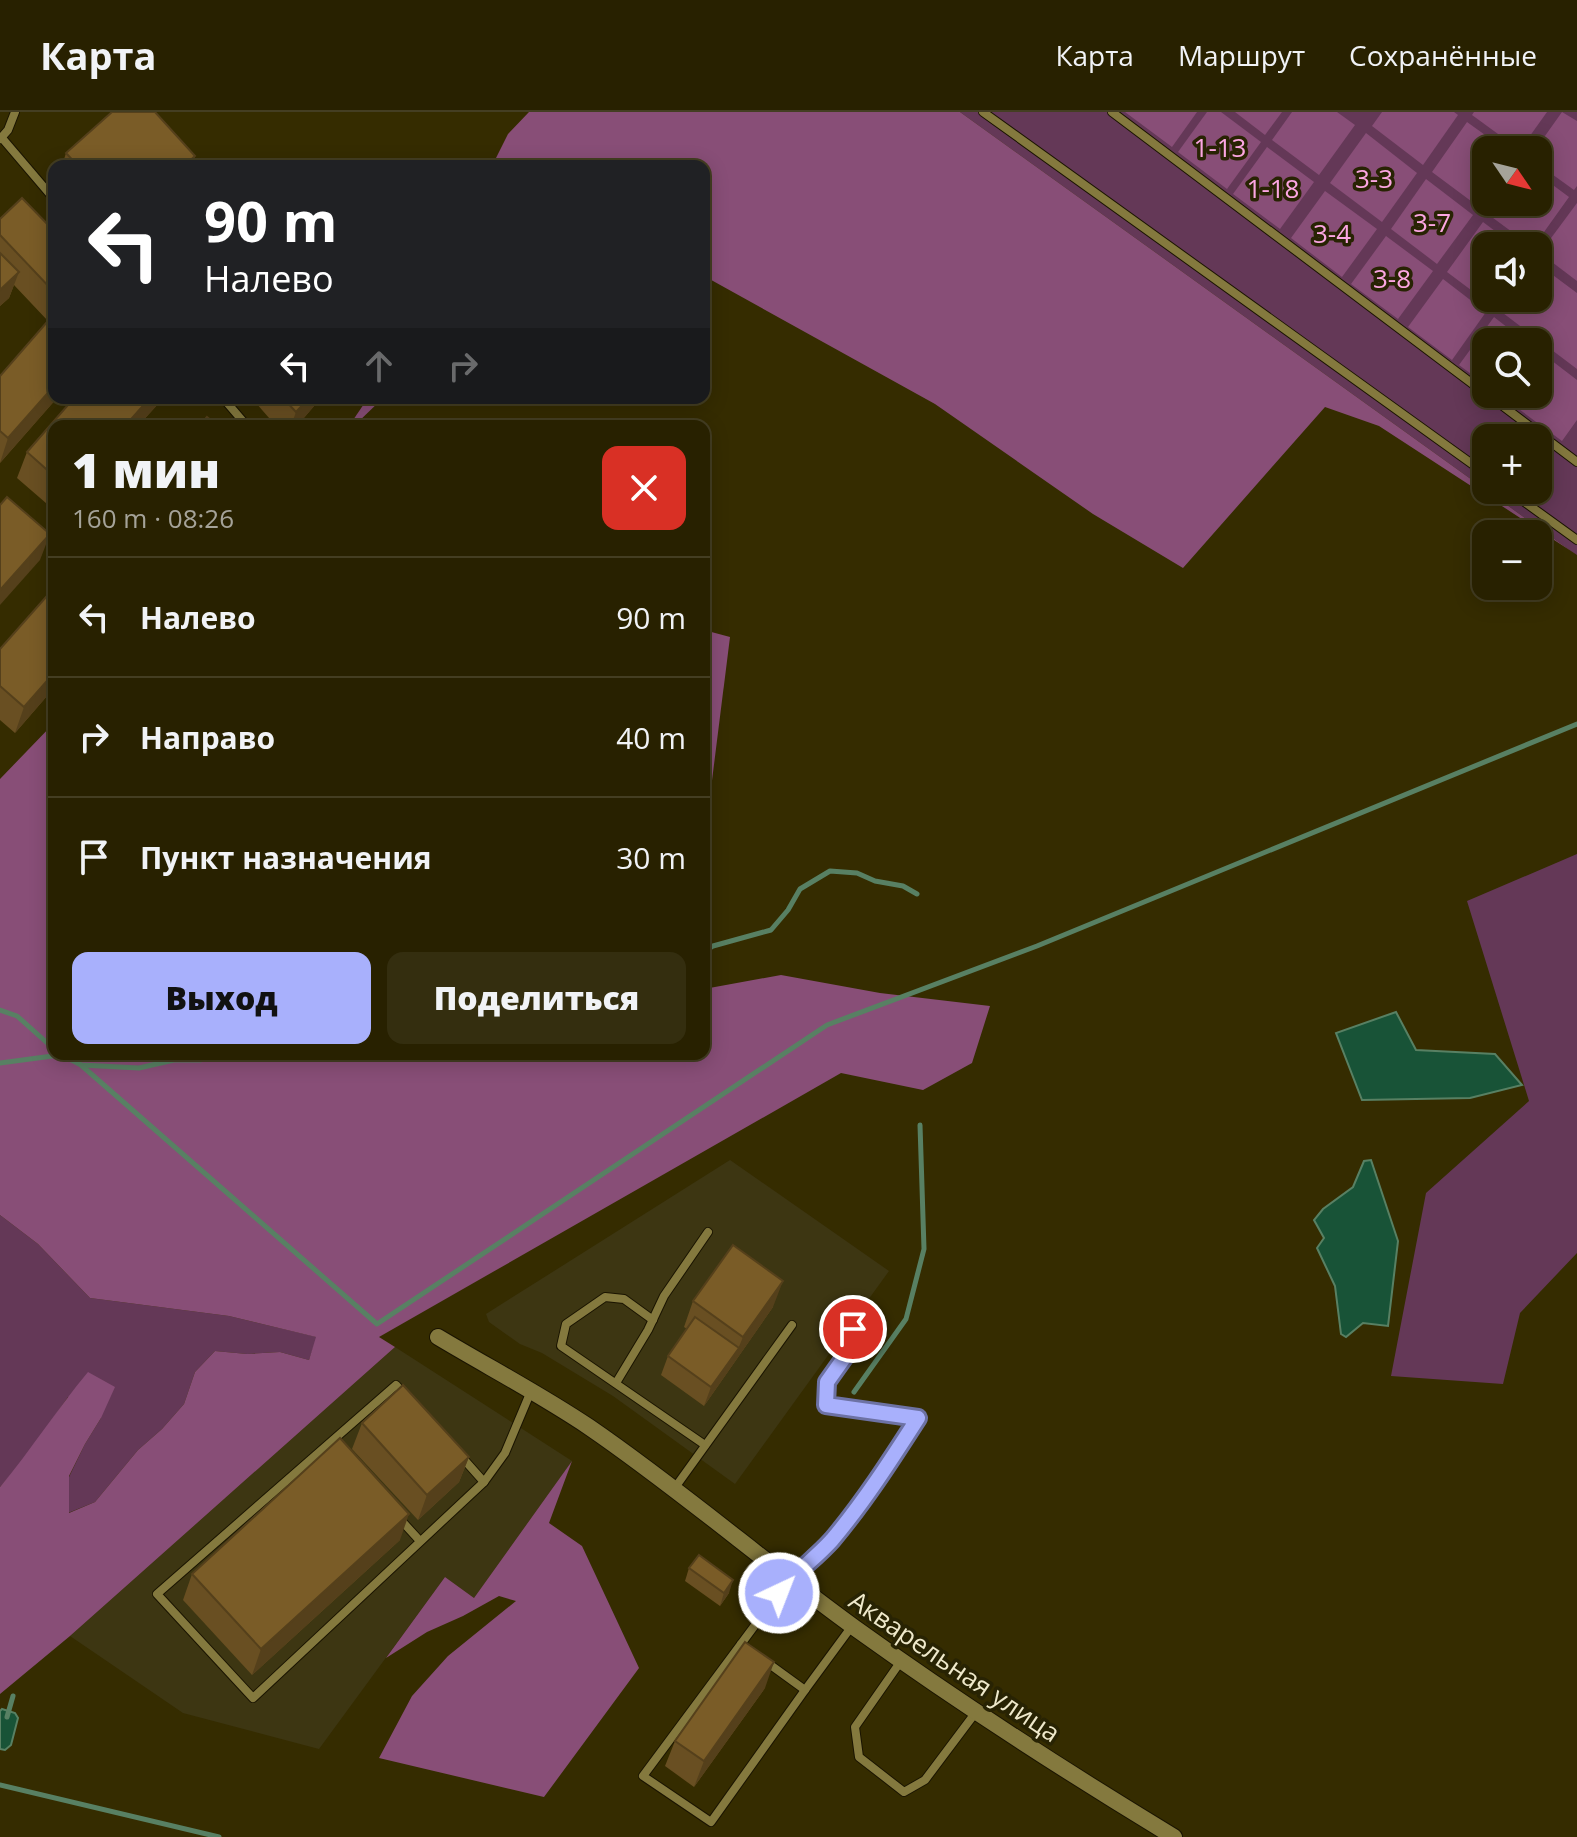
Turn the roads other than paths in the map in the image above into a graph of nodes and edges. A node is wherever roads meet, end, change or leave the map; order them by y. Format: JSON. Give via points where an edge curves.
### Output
{"nodes":[{"id":1,"x":15,"y":112,"type":"edge"},
{"id":2,"x":983,"y":112,"type":"edge"},
{"id":3,"x":1112,"y":112,"type":"edge"},
{"id":4,"x":1,"y":139,"type":"edge"},
{"id":5,"x":48,"y":192,"type":"edge"},
{"id":6,"x":1472,"y":383,"type":"edge"},
{"id":7,"x":228,"y":404,"type":"edge"},
{"id":8,"x":1505,"y":408,"type":"edge"},
{"id":9,"x":242,"y":420,"type":"edge"},
{"id":10,"x":1577,"y":462,"type":"edge"},
{"id":11,"x":1472,"y":464,"type":"edge"},
{"id":12,"x":1527,"y":504,"type":"edge"},
{"id":13,"x":1577,"y":540,"type":"edge"},
{"id":14,"x":708,"y":1232,"type":"dead end"},
{"id":15,"x":653,"y":1320,"type":"junction"},
{"id":16,"x":792,"y":1325,"type":"dead end"},
{"id":17,"x":853,"y":1329,"type":"dead end"},
{"id":18,"x":438,"y":1337,"type":"dead end"},
{"id":19,"x":616,"y":1383,"type":"junction"},
{"id":20,"x":531,"y":1391,"type":"junction"},
{"id":21,"x":415,"y":1406,"type":"edge"},
{"id":22,"x":330,"y":1442,"type":"junction"},
{"id":23,"x":705,"y":1445,"type":"junction"},
{"id":24,"x":454,"y":1449,"type":"edge"},
{"id":25,"x":340,"y":1453,"type":"edge"},
{"id":26,"x":484,"y":1482,"type":"junction"},
{"id":27,"x":674,"y":1489,"type":"junction"},
{"id":28,"x":390,"y":1508,"type":"edge"},
{"id":29,"x":420,"y":1541,"type":"junction"},
{"id":30,"x":790,"y":1578,"type":"junction"},
{"id":31,"x":852,"y":1626,"type":"junction"},
{"id":32,"x":741,"y":1644,"type":"junction"},
{"id":33,"x":901,"y":1661,"type":"junction"},
{"id":34,"x":805,"y":1690,"type":"junction"},
{"id":35,"x":976,"y":1712,"type":"junction"},
{"id":36,"x":1174,"y":1837,"type":"edge"}],
"edges":[{"from":1,"to":4,"type":"lane"},
{"from":2,"to":11,"type":"lane"},
{"from":3,"to":6,"type":"lane"},
{"from":4,"to":5,"type":"lane"},
{"from":7,"to":9,"type":"lane"},
{"from":8,"to":10,"type":"lane"},
{"from":12,"to":13,"type":"lane"},
{"from":14,"to":15,"type":"lane"},
{"from":15,"to":19,"type":"lane"},
{"from":15,"to":19,"type":"lane","via":[[624,1299],[605,1297],[566,1324],[561,1346]]},
{"from":16,"to":23,"type":"lane"},
{"from":17,"to":30,"type":"lane","via":[[849,1351],[827,1382],[826,1405],[918,1418],[830,1542]]},
{"from":18,"to":20,"type":"street","name":"Акварельная улица"},
{"from":19,"to":23,"type":"lane"},
{"from":20,"to":26,"type":"lane","via":[[505,1453]]},
{"from":20,"to":27,"type":"street","name":"Акварельная улица"},
{"from":21,"to":22,"type":"lane","via":[[396,1385]]},
{"from":22,"to":25,"type":"lane"},
{"from":22,"to":29,"type":"lane","via":[[157,1594],[253,1698]]},
{"from":23,"to":27,"type":"lane"},
{"from":24,"to":26,"type":"lane"},
{"from":26,"to":29,"type":"lane"},
{"from":27,"to":30,"type":"street","name":"Акварельная улица"},
{"from":28,"to":29,"type":"lane"},
{"from":30,"to":31,"type":"street","name":"Акварельная улица"},
{"from":30,"to":32,"type":"lane"},
{"from":31,"to":33,"type":"street","name":"Акварельная улица"},
{"from":31,"to":34,"type":"lane"},
{"from":32,"to":34,"type":"lane"},
{"from":32,"to":34,"type":"lane","via":[[643,1776],[711,1822]]},
{"from":33,"to":35,"type":"street","name":"Акварельная улица"},
{"from":33,"to":35,"type":"lane","via":[[855,1727],[859,1757],[904,1792],[925,1780]]},
{"from":35,"to":36,"type":"street","name":"Акварельная улица"}]}
